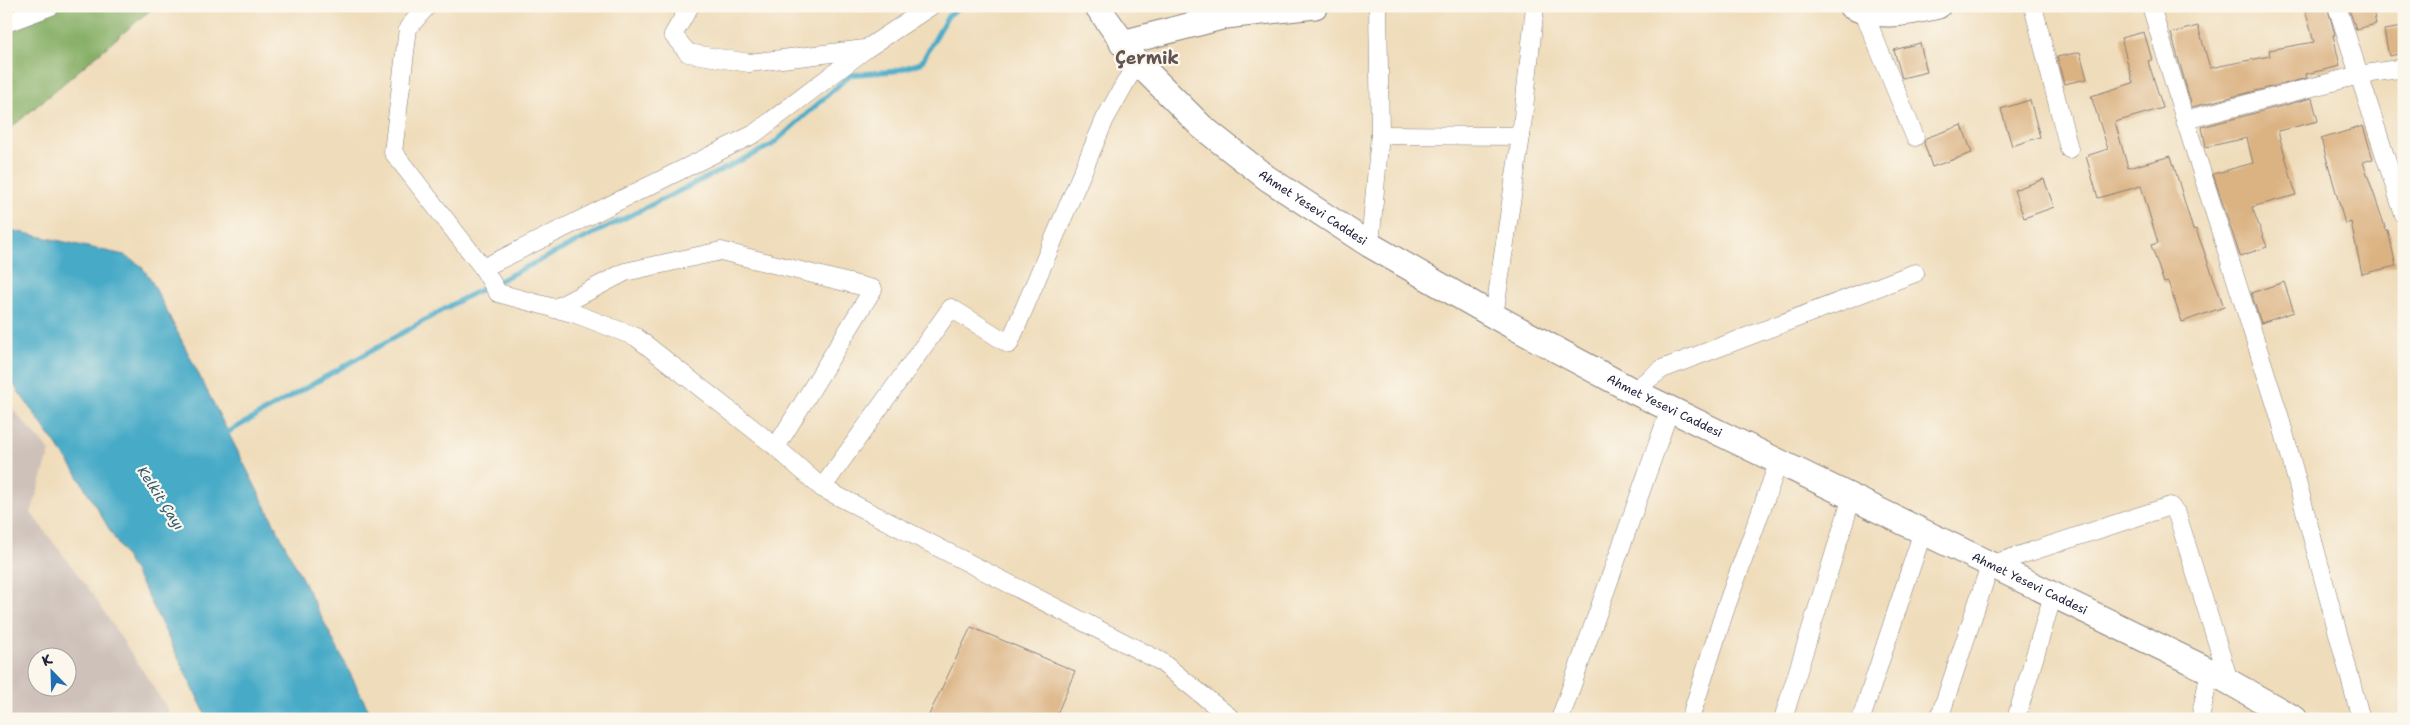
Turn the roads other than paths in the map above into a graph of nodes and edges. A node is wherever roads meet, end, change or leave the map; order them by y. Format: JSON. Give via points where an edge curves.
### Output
{"nodes":[{"id":1,"x":50,"y":6,"type":"edge"},
{"id":2,"x":427,"y":6,"type":"edge"},
{"id":3,"x":690,"y":6,"type":"edge"},
{"id":4,"x":931,"y":6,"type":"edge"},
{"id":5,"x":1097,"y":6,"type":"edge"},
{"id":6,"x":1315,"y":6,"type":"edge"},
{"id":7,"x":1378,"y":6,"type":"edge"},
{"id":8,"x":1535,"y":6,"type":"edge"},
{"id":9,"x":1938,"y":6,"type":"edge"},
{"id":10,"x":2033,"y":6,"type":"edge"},
{"id":11,"x":2151,"y":6,"type":"edge"},
{"id":12,"x":2337,"y":6,"type":"edge"},
{"id":13,"x":1858,"y":10,"type":"edge"},
{"id":14,"x":1225,"y":11,"type":"edge"},
{"id":15,"x":6,"y":23,"type":"edge"},
{"id":16,"x":1122,"y":42,"type":"junction"},
{"id":17,"x":866,"y":49,"type":"junction"},
{"id":18,"x":1137,"y":62,"type":"junction"},
{"id":19,"x":2404,"y":68,"type":"edge"},
{"id":20,"x":2359,"y":75,"type":"junction"},
{"id":21,"x":2185,"y":120,"type":"junction"},
{"id":22,"x":1380,"y":134,"type":"junction"},
{"id":23,"x":1520,"y":136,"type":"junction"},
{"id":24,"x":1915,"y":137,"type":"dead end"},
{"id":25,"x":2069,"y":149,"type":"dead end"},
{"id":26,"x":2404,"y":215,"type":"edge"},
{"id":27,"x":1370,"y":245,"type":"junction"},
{"id":28,"x":486,"y":272,"type":"junction"},
{"id":29,"x":1915,"y":273,"type":"dead end"},
{"id":30,"x":554,"y":308,"type":"junction"},
{"id":31,"x":1494,"y":316,"type":"junction"},
{"id":32,"x":1633,"y":391,"type":"junction"},
{"id":33,"x":1670,"y":409,"type":"junction"},
{"id":34,"x":776,"y":447,"type":"junction"},
{"id":35,"x":1779,"y":461,"type":"junction"},
{"id":36,"x":822,"y":488,"type":"junction"},
{"id":37,"x":1852,"y":497,"type":"junction"},
{"id":38,"x":1923,"y":531,"type":"junction"},
{"id":39,"x":1990,"y":564,"type":"junction"},
{"id":40,"x":2053,"y":595,"type":"junction"},
{"id":41,"x":2220,"y":676,"type":"junction"},
{"id":42,"x":1232,"y":719,"type":"edge"},
{"id":43,"x":1560,"y":719,"type":"edge"},
{"id":44,"x":1690,"y":719,"type":"edge"},
{"id":45,"x":1783,"y":719,"type":"edge"},
{"id":46,"x":1860,"y":719,"type":"edge"},
{"id":47,"x":1939,"y":719,"type":"edge"},
{"id":48,"x":2016,"y":719,"type":"edge"},
{"id":49,"x":2200,"y":719,"type":"edge"},
{"id":50,"x":2295,"y":719,"type":"edge"},
{"id":51,"x":2361,"y":719,"type":"edge"}],
"edges":[{"from":1,"to":15,"type":"street"},
{"from":2,"to":28,"type":"street","via":[[408,28],[393,152]]},
{"from":3,"to":17,"type":"street","via":[[673,34],[688,53],[749,64]]},
{"from":4,"to":17,"type":"street"},
{"from":5,"to":16,"type":"street","name":"Ahmet Yesevi Caddesi"},
{"from":6,"to":14,"type":"street"},
{"from":7,"to":22,"type":"street"},
{"from":8,"to":23,"type":"street"},
{"from":9,"to":13,"type":"street","via":[[1904,14]]},
{"from":10,"to":25,"type":"street"},
{"from":11,"to":21,"type":"street"},
{"from":12,"to":20,"type":"street"},
{"from":13,"to":24,"type":"street"},
{"from":14,"to":16,"type":"street"},
{"from":16,"to":18,"type":"street","name":"Ahmet Yesevi Caddesi"},
{"from":17,"to":28,"type":"street","via":[[754,134]]},
{"from":18,"to":27,"type":"street","name":"Ahmet Yesevi Caddesi","via":[[1225,146],[1275,184]]},
{"from":18,"to":36,"type":"street","via":[[1104,119],[1009,344],[951,308]]},
{"from":19,"to":20,"type":"street"},
{"from":20,"to":21,"type":"street"},
{"from":20,"to":26,"type":"street"},
{"from":21,"to":51,"type":"street","via":[[2280,418]]},
{"from":22,"to":23,"type":"street"},
{"from":22,"to":27,"type":"street"},
{"from":23,"to":31,"type":"street"},
{"from":27,"to":31,"type":"street","name":"Ahmet Yesevi Caddesi"},
{"from":28,"to":30,"type":"street","via":[[498,293]]},
{"from":29,"to":32,"type":"street","via":[[1662,369]]},
{"from":30,"to":34,"type":"street","via":[[636,337]]},
{"from":30,"to":34,"type":"street","via":[[625,272],[721,250],[873,289]]},
{"from":31,"to":32,"type":"street","name":"Ahmet Yesevi Caddesi"},
{"from":32,"to":33,"type":"street","name":"Ahmet Yesevi Caddesi"},
{"from":33,"to":35,"type":"street","name":"Ahmet Yesevi Caddesi"},
{"from":33,"to":43,"type":"street"},
{"from":34,"to":36,"type":"street"},
{"from":35,"to":37,"type":"street","name":"Ahmet Yesevi Caddesi"},
{"from":35,"to":44,"type":"street"},
{"from":36,"to":42,"type":"street","via":[[1160,661]]},
{"from":37,"to":38,"type":"street","name":"Ahmet Yesevi Caddesi"},
{"from":37,"to":45,"type":"street"},
{"from":38,"to":39,"type":"street","name":"Ahmet Yesevi Caddesi"},
{"from":38,"to":46,"type":"street"},
{"from":39,"to":40,"type":"street","name":"Ahmet Yesevi Caddesi"},
{"from":39,"to":41,"type":"street","via":[[2170,506],[2177,514]]},
{"from":39,"to":47,"type":"street"},
{"from":40,"to":41,"type":"street","name":"Ahmet Yesevi Caddesi"},
{"from":40,"to":48,"type":"street"},
{"from":41,"to":49,"type":"street"},
{"from":41,"to":50,"type":"street","name":"Ahmet Yesevi Caddesi"}]}
